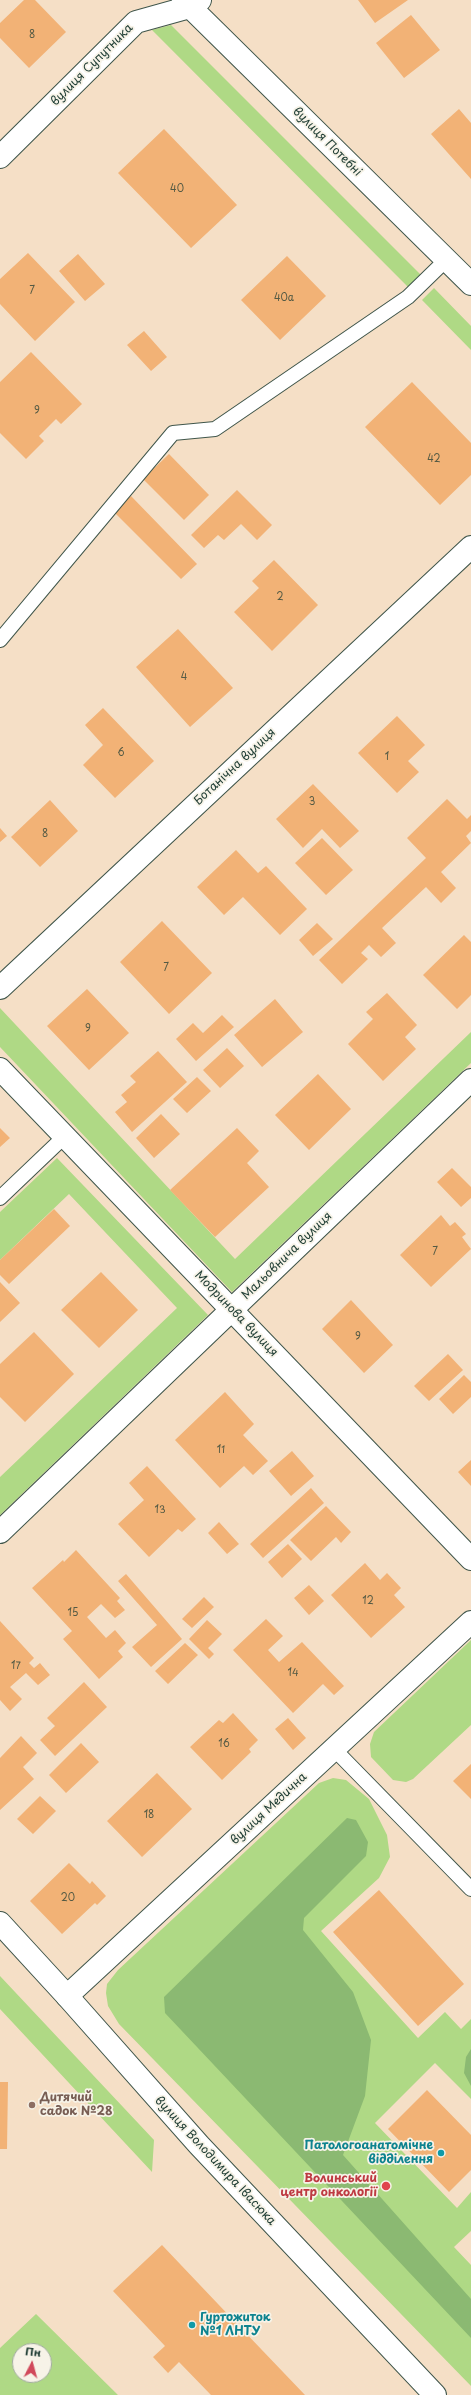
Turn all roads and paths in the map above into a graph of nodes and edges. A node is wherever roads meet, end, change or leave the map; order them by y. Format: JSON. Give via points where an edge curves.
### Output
{"nodes":[{"id":1,"x":191,"y":2,"type":"edge"},
{"id":2,"x":0,"y":158,"type":"edge"},
{"id":3,"x":446,"y":260,"type":"junction"},
{"id":4,"x":471,"y":284,"type":"edge"},
{"id":5,"x":471,"y":547,"type":"edge"},
{"id":6,"x":0,"y":640,"type":"edge"},
{"id":7,"x":0,"y":988,"type":"edge"},
{"id":8,"x":0,"y":1069,"type":"edge"},
{"id":9,"x":471,"y":1080,"type":"edge"},
{"id":10,"x":65,"y":1136,"type":"junction"},
{"id":11,"x":0,"y":1198,"type":"edge"},
{"id":12,"x":232,"y":1310,"type":"junction"},
{"id":13,"x":0,"y":1532,"type":"edge"},
{"id":14,"x":471,"y":1559,"type":"edge"},
{"id":15,"x":471,"y":1622,"type":"edge"},
{"id":16,"x":334,"y":1749,"type":"junction"},
{"id":17,"x":471,"y":1889,"type":"edge"},
{"id":18,"x":0,"y":1923,"type":"edge"},
{"id":19,"x":67,"y":1996,"type":"junction"},
{"id":20,"x":435,"y":2395,"type":"edge"}],
"edges":[{"from":1,"to":2,"type":"street","name":"вулиця Супутника","via":[[136,22]]},
{"from":1,"to":3,"type":"street","name":"вулиця Потебні"},
{"from":3,"to":4,"type":"street","name":"вулиця Потебні"},
{"from":3,"to":6,"type":"lane","via":[[408,297],[215,429],[173,433]]},
{"from":5,"to":7,"type":"street","name":"Ботанічна вулиця"},
{"from":8,"to":10,"type":"street","name":"Модринова вулиця"},
{"from":9,"to":12,"type":"street","name":"Мальовнича вулиця"},
{"from":10,"to":11,"type":"lane"},
{"from":10,"to":12,"type":"street","name":"Модринова вулиця"},
{"from":12,"to":13,"type":"street","name":"Мальовнича вулиця"},
{"from":12,"to":14,"type":"street","name":"Модринова вулиця"},
{"from":15,"to":16,"type":"street","name":"вулиця Медична"},
{"from":16,"to":17,"type":"lane"},
{"from":16,"to":19,"type":"street","name":"вулиця Медична"},
{"from":18,"to":19,"type":"street","name":"вулиця Володимира Івасюка"},
{"from":19,"to":20,"type":"street","name":"вулиця Володимира Івасюка","via":[[199,2145]]}]}
